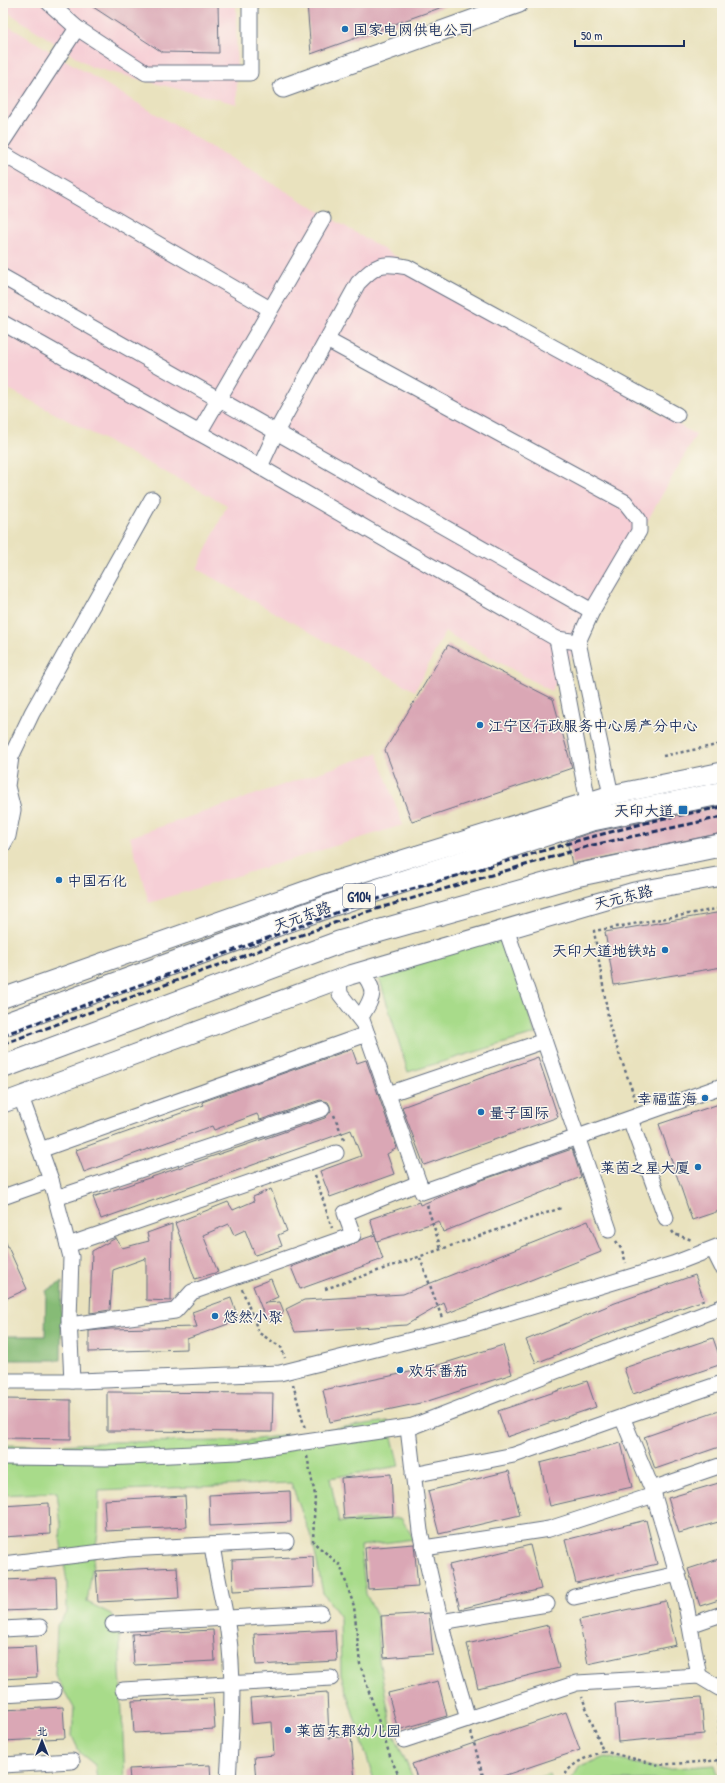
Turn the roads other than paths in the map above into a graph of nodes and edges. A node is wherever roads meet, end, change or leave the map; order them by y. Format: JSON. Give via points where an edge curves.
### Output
{"nodes":[{"id":1,"x":48,"y":3,"type":"edge"},
{"id":2,"x":250,"y":3,"type":"edge"},
{"id":3,"x":519,"y":3,"type":"edge"},
{"id":4,"x":76,"y":28,"type":"junction"},
{"id":5,"x":283,"y":88,"type":"dead end"},
{"id":6,"x":3,"y":141,"type":"edge"},
{"id":7,"x":3,"y":154,"type":"edge"},
{"id":8,"x":323,"y":219,"type":"dead end"},
{"id":9,"x":3,"y":277,"type":"edge"},
{"id":10,"x":270,"y":309,"type":"junction"},
{"id":11,"x":3,"y":323,"type":"edge"},
{"id":12,"x":327,"y":340,"type":"junction"},
{"id":13,"x":218,"y":399,"type":"junction"},
{"id":14,"x":677,"y":415,"type":"dead end"},
{"id":15,"x":276,"y":432,"type":"junction"},
{"id":16,"x":199,"y":433,"type":"junction"},
{"id":17,"x":260,"y":468,"type":"junction"},
{"id":18,"x":152,"y":499,"type":"dead end"},
{"id":19,"x":592,"y":611,"type":"junction"},
{"id":20,"x":557,"y":639,"type":"junction"},
{"id":21,"x":578,"y":642,"type":"junction"},
{"id":22,"x":7,"y":756,"type":"edge"},
{"id":23,"x":722,"y":772,"type":"edge"},
{"id":24,"x":722,"y":793,"type":"edge"},
{"id":25,"x":611,"y":795,"type":"junction"},
{"id":26,"x":588,"y":802,"type":"junction"},
{"id":27,"x":3,"y":845,"type":"edge"},
{"id":28,"x":722,"y":845,"type":"edge"},
{"id":29,"x":722,"y":876,"type":"edge"},
{"id":30,"x":506,"y":929,"type":"junction"},
{"id":31,"x":361,"y":971,"type":"junction"},
{"id":32,"x":339,"y":979,"type":"junction"},
{"id":33,"x":3,"y":998,"type":"edge"},
{"id":34,"x":3,"y":1025,"type":"edge"},
{"id":35,"x":365,"y":1028,"type":"junction"},
{"id":36,"x":544,"y":1041,"type":"junction"},
{"id":37,"x":3,"y":1067,"type":"edge"},
{"id":38,"x":722,"y":1086,"type":"edge"},
{"id":39,"x":388,"y":1094,"type":"junction"},
{"id":40,"x":21,"y":1097,"type":"junction"},
{"id":41,"x":3,"y":1103,"type":"edge"},
{"id":42,"x":322,"y":1109,"type":"road end"},
{"id":43,"x":635,"y":1117,"type":"junction"},
{"id":44,"x":577,"y":1137,"type":"junction"},
{"id":45,"x":40,"y":1150,"type":"junction"},
{"id":46,"x":336,"y":1153,"type":"road end"},
{"id":47,"x":51,"y":1180,"type":"junction"},
{"id":48,"x":421,"y":1188,"type":"junction"},
{"id":49,"x":3,"y":1197,"type":"edge"},
{"id":50,"x":56,"y":1198,"type":"junction"},
{"id":51,"x":666,"y":1218,"type":"road end"},
{"id":52,"x":609,"y":1230,"type":"road end"},
{"id":53,"x":68,"y":1245,"type":"junction"},
{"id":54,"x":714,"y":1248,"type":"edge"},
{"id":55,"x":722,"y":1267,"type":"edge"},
{"id":56,"x":722,"y":1307,"type":"edge"},
{"id":57,"x":69,"y":1325,"type":"junction"},
{"id":58,"x":3,"y":1381,"type":"edge"},
{"id":59,"x":72,"y":1381,"type":"junction"},
{"id":60,"x":719,"y":1384,"type":"dead end"},
{"id":61,"x":622,"y":1417,"type":"junction"},
{"id":62,"x":414,"y":1426,"type":"junction"},
{"id":63,"x":3,"y":1457,"type":"edge"},
{"id":64,"x":722,"y":1465,"type":"edge"},
{"id":65,"x":413,"y":1475,"type":"junction"},
{"id":66,"x":653,"y":1492,"type":"junction"},
{"id":67,"x":286,"y":1541,"type":"dead end"},
{"id":68,"x":212,"y":1544,"type":"junction"},
{"id":69,"x":424,"y":1548,"type":"junction"},
{"id":70,"x":3,"y":1564,"type":"edge"},
{"id":71,"x":678,"y":1574,"type":"junction"},
{"id":72,"x":574,"y":1597,"type":"dead end"},
{"id":73,"x":547,"y":1604,"type":"dead end"},
{"id":74,"x":321,"y":1613,"type":"dead end"},
{"id":75,"x":722,"y":1614,"type":"edge"},
{"id":76,"x":226,"y":1618,"type":"junction"},
{"id":77,"x":441,"y":1622,"type":"junction"},
{"id":78,"x":113,"y":1624,"type":"dead end"},
{"id":79,"x":690,"y":1625,"type":"junction"},
{"id":80,"x":40,"y":1627,"type":"dead end"},
{"id":81,"x":3,"y":1629,"type":"edge"},
{"id":82,"x":699,"y":1676,"type":"junction"},
{"id":83,"x":331,"y":1678,"type":"dead end"},
{"id":84,"x":231,"y":1684,"type":"junction"},
{"id":85,"x":720,"y":1688,"type":"edge"},
{"id":86,"x":123,"y":1690,"type":"dead end"},
{"id":87,"x":54,"y":1692,"type":"dead end"},
{"id":88,"x":3,"y":1694,"type":"edge"},
{"id":89,"x":468,"y":1719,"type":"junction"},
{"id":90,"x":404,"y":1740,"type":"dead end"},
{"id":91,"x":72,"y":1761,"type":"dead end"},
{"id":92,"x":3,"y":1765,"type":"edge"},
{"id":93,"x":228,"y":1780,"type":"edge"}],
"edges":[{"from":1,"to":4,"type":"street"},
{"from":2,"to":4,"type":"street","via":[[250,73],[146,73]]},
{"from":3,"to":5,"type":"street"},
{"from":4,"to":6,"type":"street"},
{"from":7,"to":10,"type":"street"},
{"from":8,"to":10,"type":"street"},
{"from":9,"to":13,"type":"street"},
{"from":10,"to":13,"type":"street"},
{"from":11,"to":16,"type":"street"},
{"from":12,"to":14,"type":"street","via":[[358,283],[370,270],[386,263],[407,267]]},
{"from":12,"to":15,"type":"street"},
{"from":12,"to":19,"type":"street","via":[[625,502],[639,520],[639,531]]},
{"from":13,"to":15,"type":"street"},
{"from":13,"to":16,"type":"street"},
{"from":15,"to":17,"type":"street"},
{"from":15,"to":19,"type":"street"},
{"from":16,"to":17,"type":"street"},
{"from":17,"to":20,"type":"street"},
{"from":18,"to":22,"type":"street"},
{"from":19,"to":21,"type":"street"},
{"from":20,"to":21,"type":"street"},
{"from":20,"to":26,"type":"street"},
{"from":21,"to":25,"type":"street"},
{"from":22,"to":27,"type":"street","via":[[8,786],[13,810],[8,836]]},
{"from":23,"to":25,"type":"street","name":"天元东路"},
{"from":24,"to":34,"type":"highway","name":"天元东路","number":"G104","via":[[590,820],[332,905]]},
{"from":25,"to":26,"type":"street","name":"天元东路"},
{"from":26,"to":33,"type":"street","name":"天元东路","via":[[325,884]]},
{"from":28,"to":37,"type":"highway","name":"天元东路","via":[[578,875],[340,942]]},
{"from":29,"to":30,"type":"street","name":"天元东路","via":[[634,892]]},
{"from":30,"to":31,"type":"street","name":"天元东路"},
{"from":30,"to":36,"type":"street"},
{"from":31,"to":32,"type":"street","name":"天元东路"},
{"from":31,"to":35,"type":"street","via":[[371,983],[372,999],[361,1017]]},
{"from":32,"to":35,"type":"street","via":[[340,994]]},
{"from":32,"to":40,"type":"street","name":"天元东路"},
{"from":35,"to":39,"type":"street"},
{"from":35,"to":45,"type":"street"},
{"from":36,"to":39,"type":"street"},
{"from":36,"to":44,"type":"street"},
{"from":38,"to":43,"type":"street"},
{"from":39,"to":48,"type":"street"},
{"from":40,"to":41,"type":"street","name":"天元东路"},
{"from":40,"to":45,"type":"street"},
{"from":42,"to":50,"type":"street"},
{"from":43,"to":44,"type":"street"},
{"from":43,"to":51,"type":"street"},
{"from":44,"to":48,"type":"street"},
{"from":44,"to":52,"type":"street"},
{"from":45,"to":47,"type":"street"},
{"from":46,"to":53,"type":"street"},
{"from":47,"to":49,"type":"street"},
{"from":47,"to":50,"type":"street"},
{"from":48,"to":57,"type":"street","via":[[345,1213],[353,1235],[192,1292],[175,1311]]},
{"from":50,"to":53,"type":"street"},
{"from":53,"to":57,"type":"street","via":[[71,1257]]},
{"from":54,"to":55,"type":"street"},
{"from":54,"to":59,"type":"street","via":[[629,1277],[447,1331],[280,1374]]},
{"from":56,"to":62,"type":"street"},
{"from":57,"to":59,"type":"street"},
{"from":58,"to":59,"type":"street"},
{"from":60,"to":61,"type":"street"},
{"from":61,"to":65,"type":"street","via":[[514,1455]]},
{"from":61,"to":66,"type":"street"},
{"from":62,"to":63,"type":"street","via":[[237,1452],[105,1458]]},
{"from":62,"to":65,"type":"street","via":[[408,1428]]},
{"from":64,"to":66,"type":"street"},
{"from":65,"to":69,"type":"street"},
{"from":66,"to":69,"type":"street","via":[[549,1529]]},
{"from":66,"to":71,"type":"street"},
{"from":67,"to":68,"type":"street"},
{"from":68,"to":70,"type":"street","via":[[127,1549]]},
{"from":68,"to":76,"type":"street"},
{"from":69,"to":77,"type":"street"},
{"from":71,"to":72,"type":"street"},
{"from":71,"to":79,"type":"street"},
{"from":73,"to":77,"type":"street"},
{"from":74,"to":76,"type":"street"},
{"from":75,"to":79,"type":"street"},
{"from":76,"to":78,"type":"street"},
{"from":76,"to":84,"type":"street"},
{"from":77,"to":89,"type":"street"},
{"from":79,"to":82,"type":"street"},
{"from":80,"to":81,"type":"street"},
{"from":82,"to":85,"type":"street"},
{"from":82,"to":89,"type":"street","via":[[577,1683]]},
{"from":83,"to":84,"type":"street"},
{"from":84,"to":86,"type":"street"},
{"from":84,"to":93,"type":"street"},
{"from":87,"to":88,"type":"street"},
{"from":89,"to":90,"type":"street"},
{"from":91,"to":92,"type":"street"}]}
